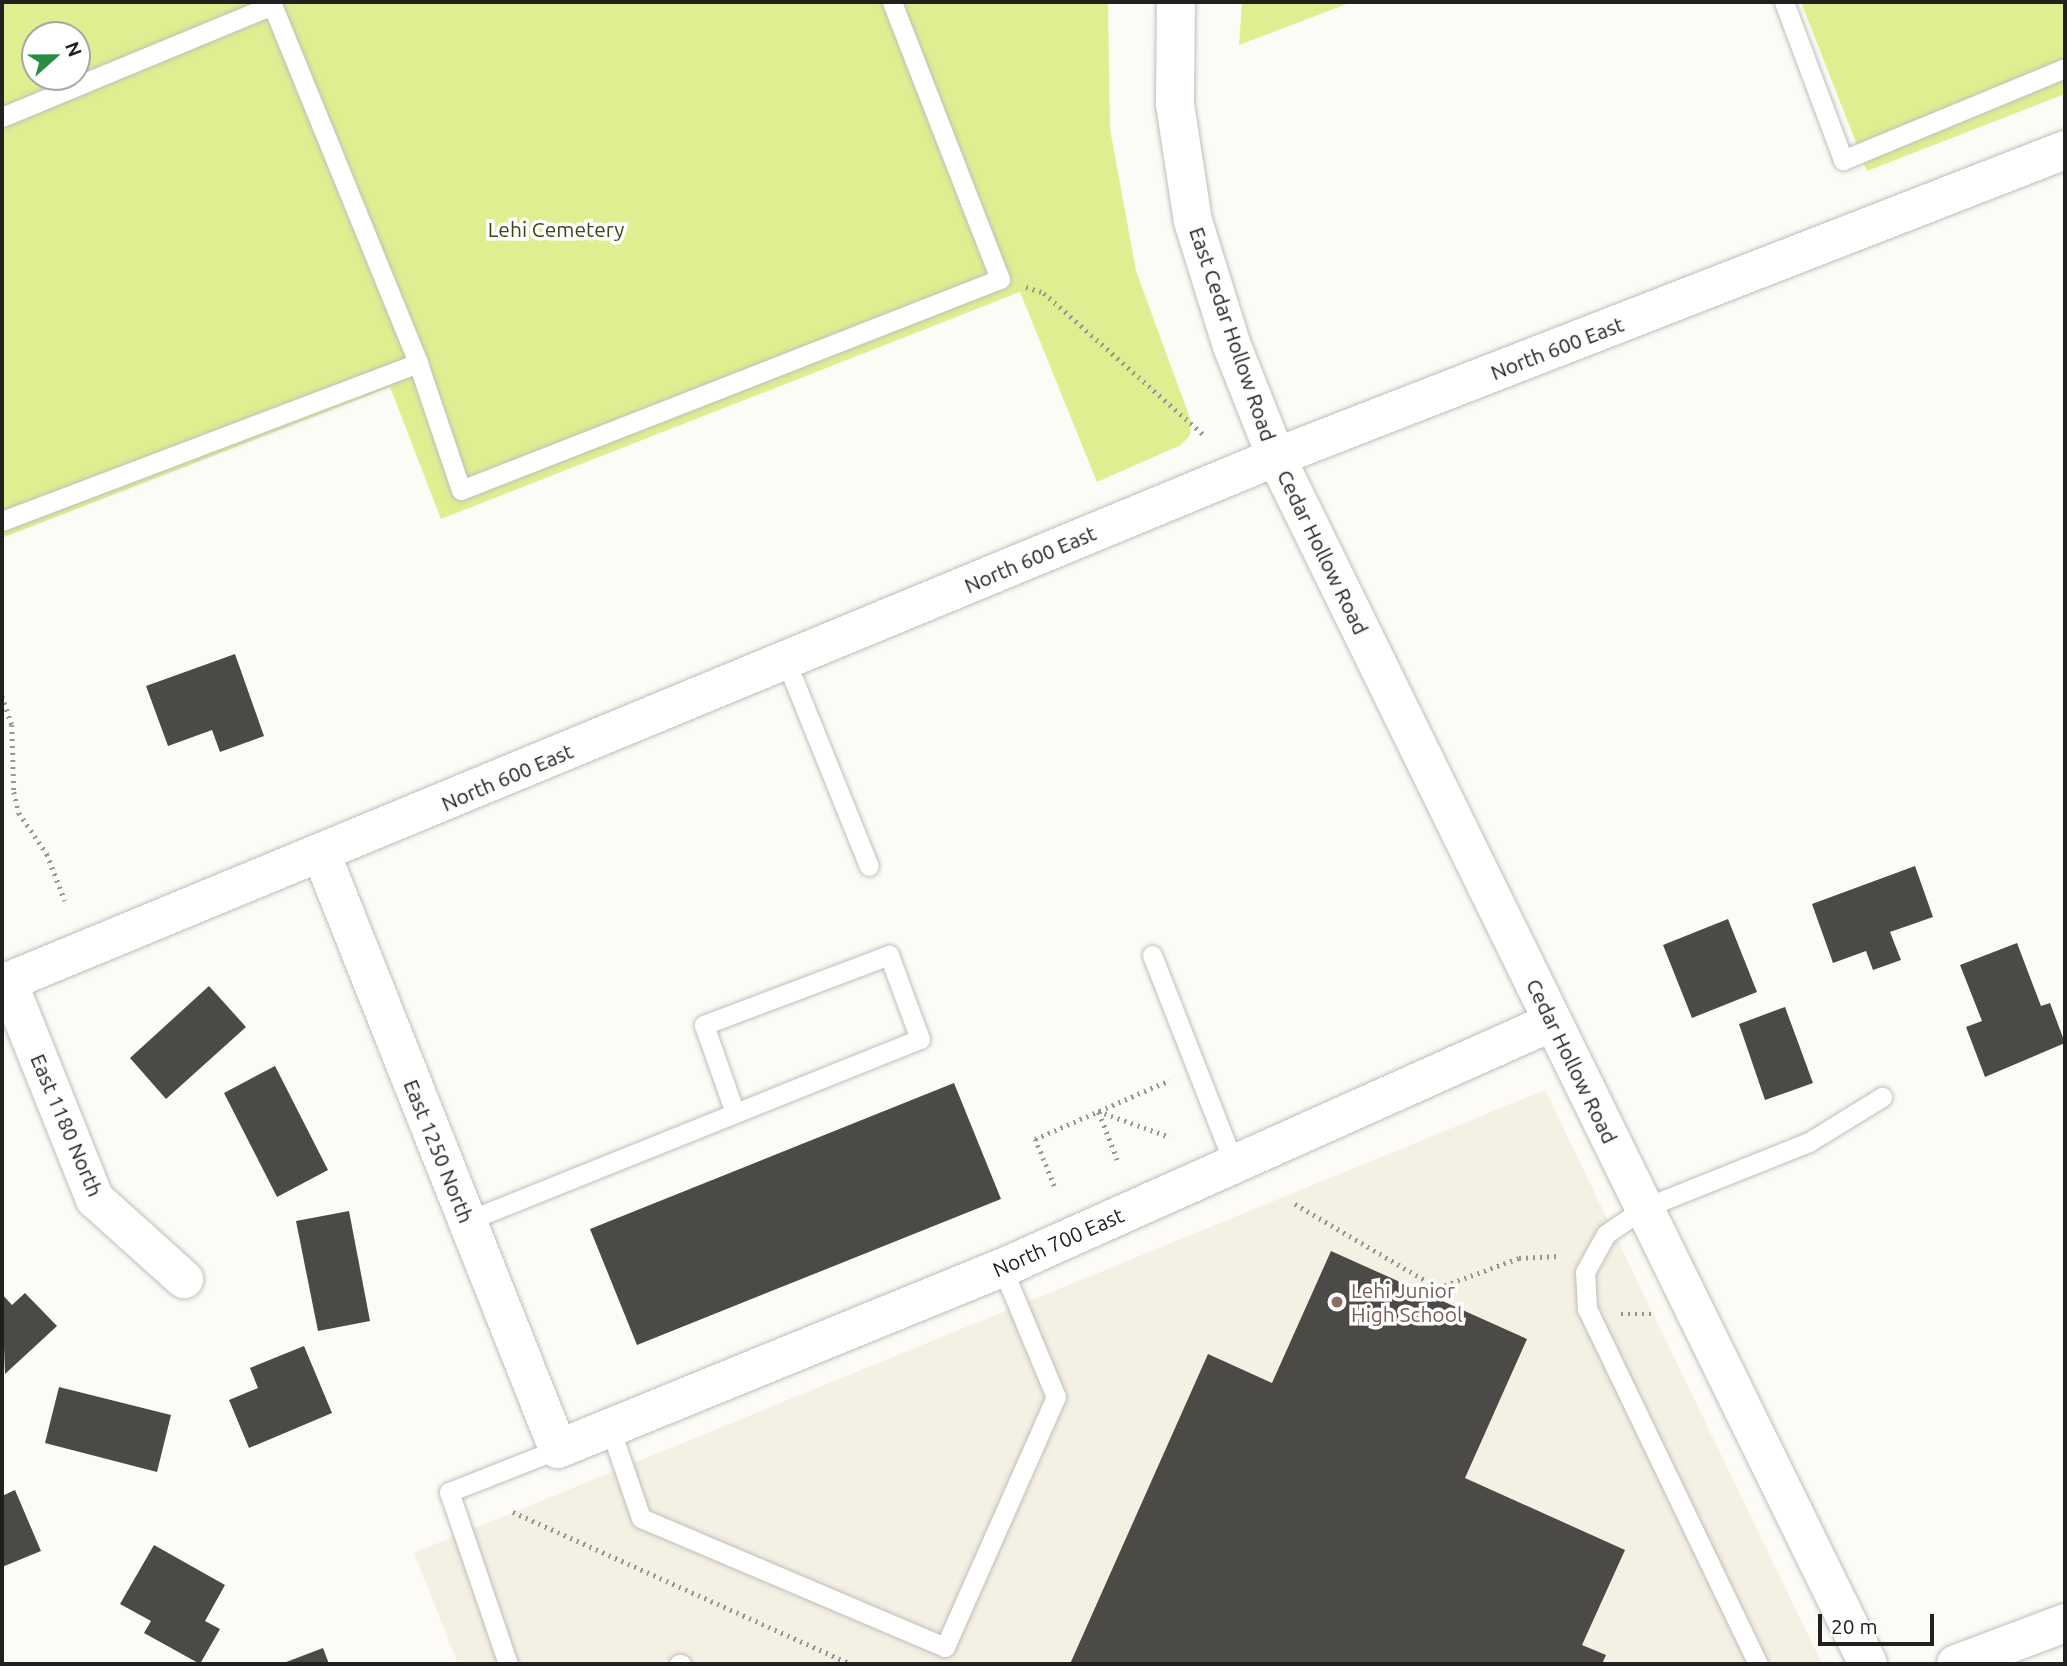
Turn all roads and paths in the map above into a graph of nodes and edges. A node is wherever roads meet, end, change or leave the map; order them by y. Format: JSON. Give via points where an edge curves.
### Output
{"nodes":[{"id":1,"x":892,"y":2,"type":"edge"},
{"id":2,"x":1176,"y":2,"type":"edge"},
{"id":3,"x":1784,"y":2,"type":"edge"},
{"id":4,"x":272,"y":3,"type":"edge"},
{"id":5,"x":2065,"y":68,"type":"edge"},
{"id":6,"x":2,"y":117,"type":"edge"},
{"id":7,"x":2065,"y":150,"type":"edge"},
{"id":8,"x":1000,"y":279,"type":"junction"},
{"id":9,"x":418,"y":363,"type":"junction"},
{"id":10,"x":1205,"y":436,"type":"dead end"},
{"id":11,"x":1276,"y":457,"type":"junction"},
{"id":12,"x":2,"y":521,"type":"edge"},
{"id":13,"x":786,"y":661,"type":"junction"},
{"id":14,"x":2,"y":696,"type":"edge"},
{"id":15,"x":321,"y":853,"type":"junction"},
{"id":16,"x":869,"y":866,"type":"dead end"},
{"id":17,"x":65,"y":901,"type":"dead end"},
{"id":18,"x":1152,"y":954,"type":"dead end"},
{"id":19,"x":5,"y":983,"type":"edge"},
{"id":20,"x":1552,"y":1022,"type":"junction"},
{"id":21,"x":1184,"y":1075,"type":"dead end"},
{"id":22,"x":1882,"y":1097,"type":"dead end"},
{"id":23,"x":1098,"y":1111,"type":"junction"},
{"id":24,"x":735,"y":1114,"type":"junction"},
{"id":25,"x":1171,"y":1137,"type":"dead end"},
{"id":26,"x":1117,"y":1160,"type":"dead end"},
{"id":27,"x":1234,"y":1164,"type":"junction"},
{"id":28,"x":1054,"y":1186,"type":"dead end"},
{"id":29,"x":1295,"y":1204,"type":"dead end"},
{"id":30,"x":1644,"y":1208,"type":"junction"},
{"id":31,"x":467,"y":1221,"type":"junction"},
{"id":32,"x":1558,"y":1256,"type":"dead end"},
{"id":33,"x":1003,"y":1267,"type":"junction"},
{"id":34,"x":184,"y":1279,"type":"dead end"},
{"id":35,"x":610,"y":1427,"type":"junction"},
{"id":36,"x":558,"y":1449,"type":"junction"},
{"id":37,"x":513,"y":1512,"type":"dead end"},
{"id":38,"x":2065,"y":1623,"type":"edge"},
{"id":39,"x":508,"y":1664,"type":"edge"},
{"id":40,"x":851,"y":1664,"type":"edge"},
{"id":41,"x":1758,"y":1664,"type":"edge"},
{"id":42,"x":1868,"y":1664,"type":"edge"},
{"id":43,"x":1956,"y":1664,"type":"edge"}],
"edges":[{"from":1,"to":8,"type":"lane"},
{"from":2,"to":11,"type":"street","name":"East Cedar Hollow Road","via":[[1175,104],[1192,221],[1232,346]]},
{"from":3,"to":5,"type":"lane","via":[[1843,160]]},
{"from":4,"to":6,"type":"lane"},
{"from":4,"to":9,"type":"lane"},
{"from":7,"to":11,"type":"street","name":"North 600 East"},
{"from":8,"to":9,"type":"lane","via":[[461,490]]},
{"from":8,"to":10,"type":"path","via":[[1044,293]]},
{"from":9,"to":12,"type":"lane"},
{"from":11,"to":13,"type":"street","name":"North 600 East"},
{"from":11,"to":20,"type":"street","name":"Cedar Hollow Road"},
{"from":13,"to":15,"type":"street","name":"North 600 East"},
{"from":13,"to":16,"type":"lane"},
{"from":14,"to":17,"type":"path","via":[[12,725],[19,813],[47,854]]},
{"from":15,"to":19,"type":"street","name":"North 600 East"},
{"from":15,"to":31,"type":"street","name":"East 1250 North"},
{"from":18,"to":27,"type":"lane"},
{"from":19,"to":34,"type":"street","name":"East 1180 North","via":[[96,1199]]},
{"from":20,"to":27,"type":"street","name":"North 700 East"},
{"from":20,"to":30,"type":"street","name":"Cedar Hollow Road"},
{"from":21,"to":23,"type":"path"},
{"from":22,"to":30,"type":"lane","via":[[1810,1142]]},
{"from":23,"to":25,"type":"path"},
{"from":23,"to":26,"type":"path"},
{"from":23,"to":28,"type":"path","via":[[1035,1139]]},
{"from":24,"to":24,"type":"lane","via":[[920,1040],[890,955],[704,1026]]},
{"from":24,"to":31,"type":"lane"},
{"from":27,"to":33,"type":"street","name":"North 700 East"},
{"from":29,"to":32,"type":"path","via":[[1438,1289],[1519,1258]]},
{"from":30,"to":41,"type":"lane","via":[[1606,1234],[1585,1272],[1587,1309]]},
{"from":30,"to":42,"type":"street","name":"Cedar Hollow Road"},
{"from":31,"to":36,"type":"street","name":"East 1250 North"},
{"from":33,"to":35,"type":"street","name":"North 700 East"},
{"from":33,"to":35,"type":"lane","via":[[1056,1396],[945,1647],[641,1518]]},
{"from":35,"to":36,"type":"street","name":"North 700 East"},
{"from":36,"to":39,"type":"lane","via":[[449,1492]]},
{"from":37,"to":40,"type":"path"},
{"from":38,"to":43,"type":"street"}]}
